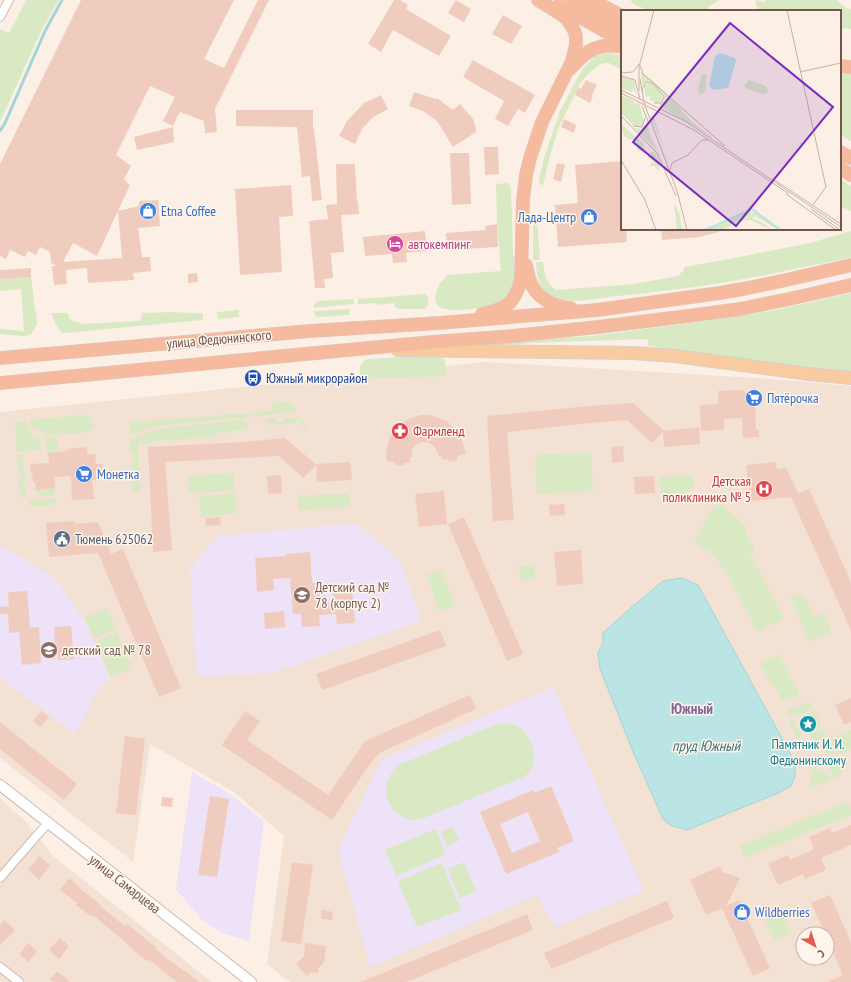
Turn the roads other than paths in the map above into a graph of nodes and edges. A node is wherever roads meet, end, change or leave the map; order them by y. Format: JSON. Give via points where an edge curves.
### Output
{"nodes":[{"id":1,"x":8,"y":0,"type":"edge"},
{"id":2,"x":538,"y":0,"type":"edge"},
{"id":3,"x":551,"y":0,"type":"edge"},
{"id":4,"x":573,"y":0,"type":"edge"},
{"id":5,"x":592,"y":0,"type":"edge"},
{"id":6,"x":621,"y":15,"type":"edge"},
{"id":7,"x":0,"y":17,"type":"edge"},
{"id":8,"x":621,"y":27,"type":"edge"},
{"id":9,"x":621,"y":40,"type":"edge"},
{"id":10,"x":621,"y":47,"type":"edge"},
{"id":11,"x":841,"y":66,"type":"edge"},
{"id":12,"x":851,"y":67,"type":"edge"},
{"id":13,"x":567,"y":72,"type":"junction"},
{"id":14,"x":841,"y":153,"type":"edge"},
{"id":15,"x":851,"y":158,"type":"edge"},
{"id":16,"x":841,"y":169,"type":"edge"},
{"id":17,"x":851,"y":175,"type":"edge"},
{"id":18,"x":523,"y":246,"type":"junction"},
{"id":19,"x":851,"y":265,"type":"edge"},
{"id":20,"x":851,"y":285,"type":"edge"},
{"id":21,"x":597,"y":310,"type":"junction"},
{"id":22,"x":439,"y":323,"type":"junction"},
{"id":23,"x":366,"y":349,"type":"junction"},
{"id":24,"x":0,"y":358,"type":"edge"},
{"id":25,"x":851,"y":378,"type":"edge"},
{"id":26,"x":0,"y":383,"type":"edge"},
{"id":27,"x":0,"y":785,"type":"edge"},
{"id":28,"x":48,"y":823,"type":"junction"},
{"id":29,"x":0,"y":878,"type":"edge"},
{"id":30,"x":0,"y":968,"type":"edge"},
{"id":31,"x":19,"y":982,"type":"edge"},
{"id":32,"x":251,"y":982,"type":"edge"}],
"edges":[{"from":1,"to":7,"type":"street"},
{"from":2,"to":13,"type":"highway","via":[[564,16],[574,30],[576,45]]},
{"from":3,"to":9,"type":"highway"},
{"from":4,"to":8,"type":"highway"},
{"from":5,"to":6,"type":"highway"},
{"from":10,"to":13,"type":"highway","via":[[607,45],[593,49]]},
{"from":11,"to":12,"type":"highway"},
{"from":13,"to":18,"type":"highway","via":[[542,122],[530,158],[524,188]]},
{"from":14,"to":15,"type":"highway"},
{"from":16,"to":17,"type":"highway"},
{"from":18,"to":21,"type":"highway","via":[[529,279],[543,299],[564,308]]},
{"from":18,"to":22,"type":"highway","via":[[519,290],[511,302],[498,310]]},
{"from":19,"to":21,"type":"highway","via":[[748,288]]},
{"from":20,"to":23,"type":"highway","name":"улица Федюнинского","via":[[747,308],[680,317]]},
{"from":21,"to":22,"type":"highway"},
{"from":22,"to":24,"type":"highway","name":"улица Федюнинского","via":[[310,331]]},
{"from":23,"to":25,"type":"main road","via":[[633,353]]},
{"from":23,"to":26,"type":"highway","name":"улица Федюнинского"},
{"from":27,"to":28,"type":"street","name":"улица Самарцева"},
{"from":28,"to":29,"type":"street"},
{"from":28,"to":32,"type":"street","name":"улица Самарцева"},
{"from":30,"to":31,"type":"street"}]}
